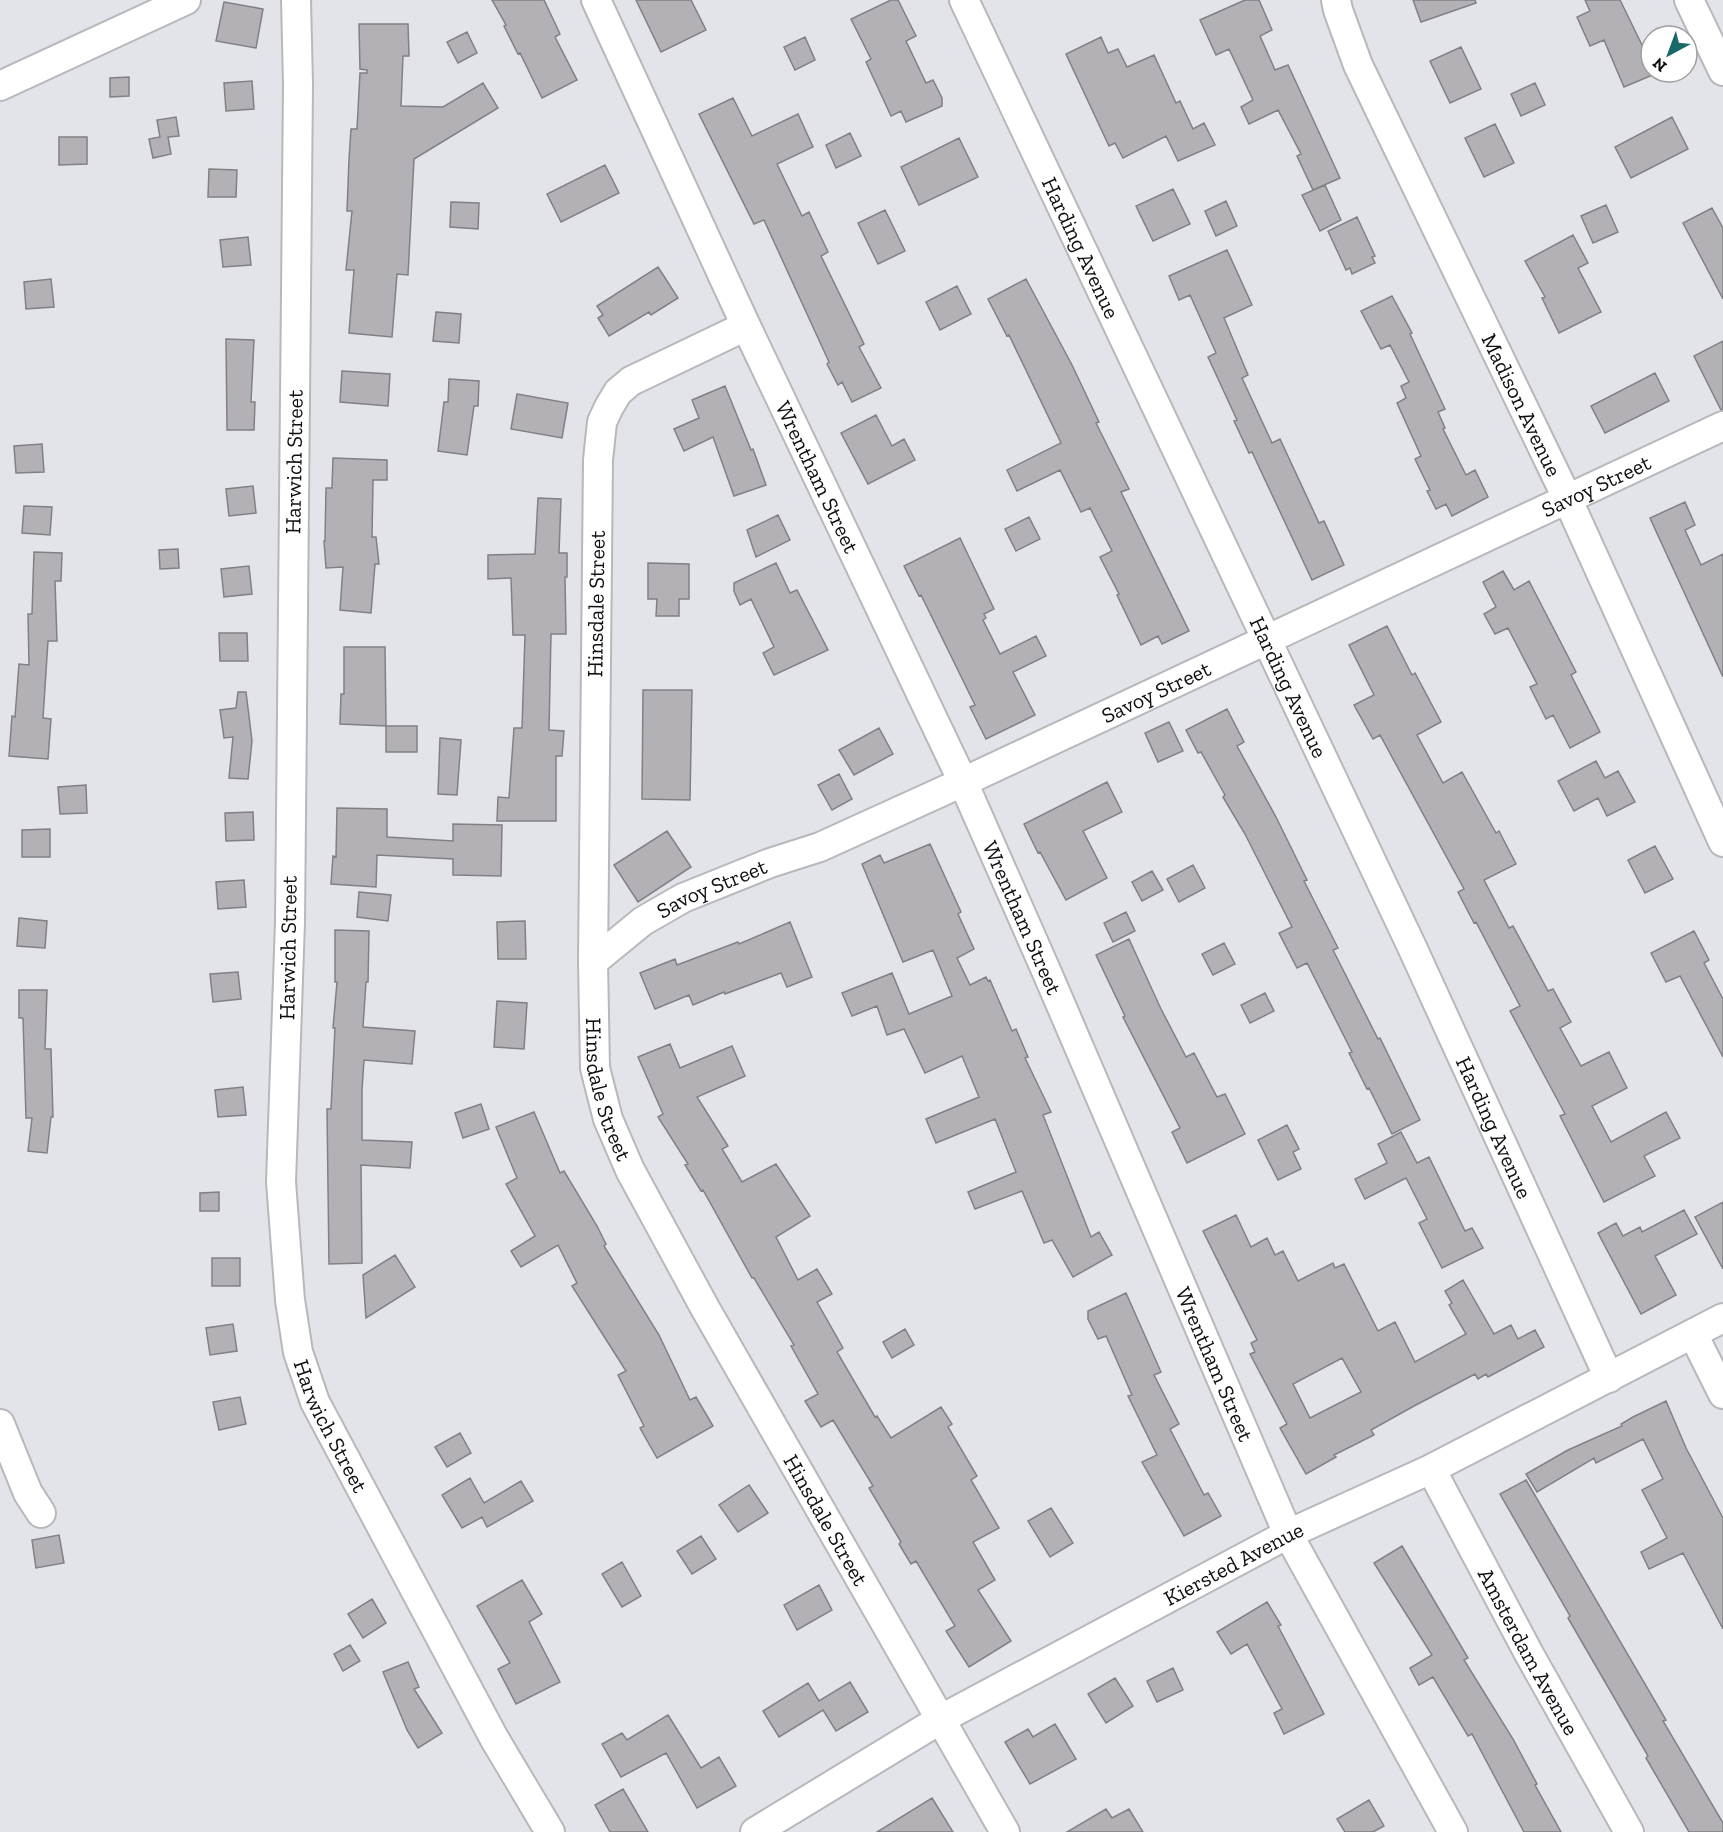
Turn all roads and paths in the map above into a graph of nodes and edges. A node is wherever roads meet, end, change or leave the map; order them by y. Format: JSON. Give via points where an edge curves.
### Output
{"nodes":[{"id":1,"x":186,"y":0,"type":"edge"},
{"id":2,"x":296,"y":0,"type":"edge"},
{"id":3,"x":596,"y":0,"type":"edge"},
{"id":4,"x":964,"y":0,"type":"edge"},
{"id":5,"x":1336,"y":0,"type":"edge"},
{"id":6,"x":1689,"y":0,"type":"edge"},
{"id":7,"x":1723,"y":71,"type":"edge"},
{"id":8,"x":0,"y":86,"type":"edge"},
{"id":9,"x":746,"y":326,"type":"junction"},
{"id":10,"x":1723,"y":426,"type":"edge"},
{"id":11,"x":1567,"y":498,"type":"junction"},
{"id":12,"x":1267,"y":639,"type":"junction"},
{"id":13,"x":963,"y":782,"type":"junction"},
{"id":14,"x":1723,"y":842,"type":"edge"},
{"id":15,"x":593,"y":962,"type":"junction"},
{"id":16,"x":1723,"y":1318,"type":"edge"},
{"id":17,"x":1693,"y":1334,"type":"junction"},
{"id":18,"x":1609,"y":1378,"type":"junction"},
{"id":19,"x":1723,"y":1394,"type":"edge"},
{"id":20,"x":0,"y":1424,"type":"edge"},
{"id":21,"x":1431,"y":1469,"type":"junction"},
{"id":22,"x":41,"y":1514,"type":"dead end"},
{"id":23,"x":1288,"y":1534,"type":"junction"},
{"id":24,"x":941,"y":1719,"type":"junction"},
{"id":25,"x":550,"y":1832,"type":"edge"},
{"id":26,"x":755,"y":1832,"type":"edge"},
{"id":27,"x":1005,"y":1832,"type":"edge"},
{"id":28,"x":1453,"y":1832,"type":"edge"},
{"id":29,"x":1629,"y":1832,"type":"edge"}],
"edges":[{"from":1,"to":8,"type":"street"},
{"from":2,"to":25,"type":"street","name":"Harwich Street","via":[[290,910],[281,1182],[290,1300],[298,1352],[315,1402],[494,1738]]},
{"from":3,"to":9,"type":"street","name":"Wrentham Street"},
{"from":4,"to":12,"type":"street","name":"Harding Avenue"},
{"from":5,"to":11,"type":"street","name":"Madison Avenue","via":[[1358,65]]},
{"from":6,"to":7,"type":"street"},
{"from":9,"to":13,"type":"street","name":"Wrentham Street"},
{"from":9,"to":15,"type":"street","name":"Hinsdale Street","via":[[632,381],[618,392],[602,422],[598,460]]},
{"from":10,"to":11,"type":"street","name":"Savoy Street"},
{"from":11,"to":12,"type":"street","name":"Savoy Street"},
{"from":11,"to":14,"type":"street","name":"Madison Avenue"},
{"from":12,"to":13,"type":"street","name":"Savoy Street"},
{"from":12,"to":18,"type":"street","name":"Harding Avenue"},
{"from":13,"to":15,"type":"street","name":"Savoy Street","via":[[820,847],[684,898],[643,921]]},
{"from":13,"to":23,"type":"street","name":"Wrentham Street"},
{"from":15,"to":24,"type":"street","name":"Hinsdale Street","via":[[595,1068],[608,1119],[630,1170]]},
{"from":16,"to":17,"type":"street","name":"Kiersted Avenue"},
{"from":17,"to":18,"type":"street","name":"Kiersted Avenue"},
{"from":17,"to":19,"type":"street"},
{"from":18,"to":21,"type":"street","name":"Kiersted Avenue"},
{"from":20,"to":22,"type":"street","via":[[28,1493]]},
{"from":21,"to":23,"type":"street","name":"Kiersted Avenue"},
{"from":21,"to":29,"type":"street","name":"Amsterdam Avenue"},
{"from":23,"to":24,"type":"street","name":"Kiersted Avenue"},
{"from":23,"to":28,"type":"street","name":"Wrentham Street"},
{"from":24,"to":26,"type":"street","name":"Kiersted Avenue"},
{"from":24,"to":27,"type":"street","name":"Hinsdale Street"}]}
